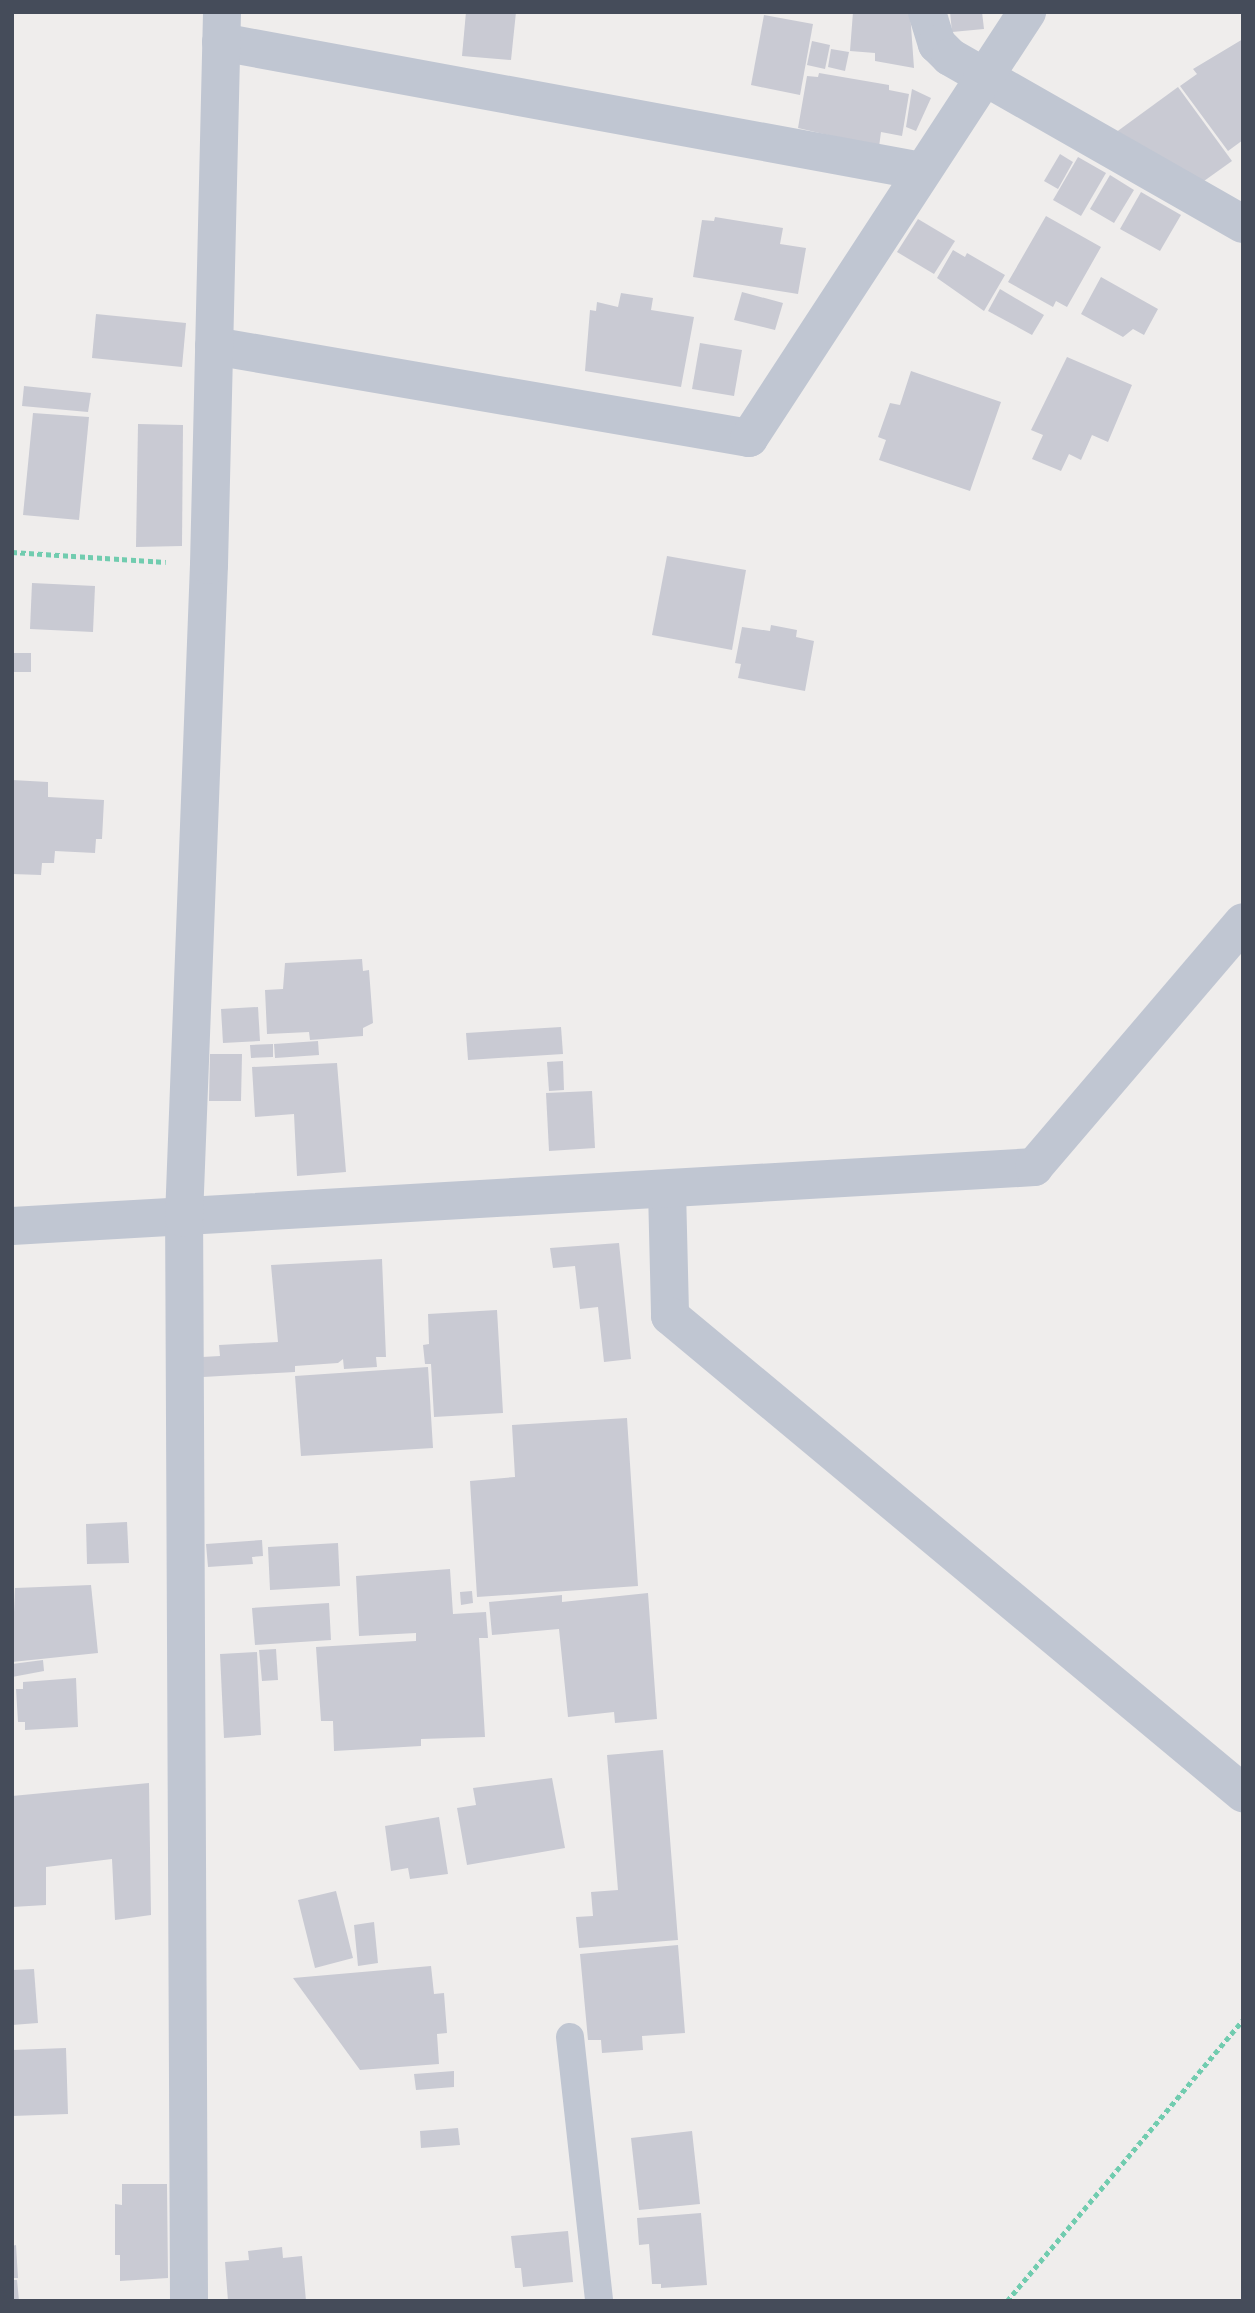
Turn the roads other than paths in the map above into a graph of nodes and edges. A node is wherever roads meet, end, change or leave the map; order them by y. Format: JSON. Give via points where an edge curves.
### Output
{"nodes":[{"id":1,"x":927,"y":12,"type":"edge"},
{"id":2,"x":1027,"y":12,"type":"edge"},
{"id":3,"x":221,"y":27,"type":"edge"},
{"id":4,"x":982,"y":78,"type":"junction"},
{"id":5,"x":921,"y":172,"type":"junction"},
{"id":6,"x":1243,"y":224,"type":"edge"},
{"id":7,"x":214,"y":346,"type":"junction"},
{"id":8,"x":1243,"y":922,"type":"edge"},
{"id":9,"x":667,"y":1190,"type":"junction"},
{"id":10,"x":184,"y":1218,"type":"junction"},
{"id":11,"x":12,"y":1226,"type":"edge"},
{"id":12,"x":1243,"y":1793,"type":"edge"},
{"id":13,"x":570,"y":2038,"type":"dead end"},
{"id":14,"x":189,"y":2301,"type":"edge"},
{"id":15,"x":599,"y":2301,"type":"edge"}],
"edges":[{"from":1,"to":4,"type":"street","via":[[937,44]]},
{"from":2,"to":4,"type":"street"},
{"from":3,"to":5,"type":"street"},
{"from":3,"to":7,"type":"street"},
{"from":4,"to":5,"type":"street"},
{"from":4,"to":6,"type":"street"},
{"from":5,"to":7,"type":"street","via":[[748,438]]},
{"from":7,"to":10,"type":"street"},
{"from":8,"to":9,"type":"street","via":[[1034,1167]]},
{"from":9,"to":10,"type":"street"},
{"from":9,"to":12,"type":"street","via":[[670,1316]]},
{"from":10,"to":11,"type":"street"},
{"from":10,"to":14,"type":"street"},
{"from":13,"to":15,"type":"lane"}]}
